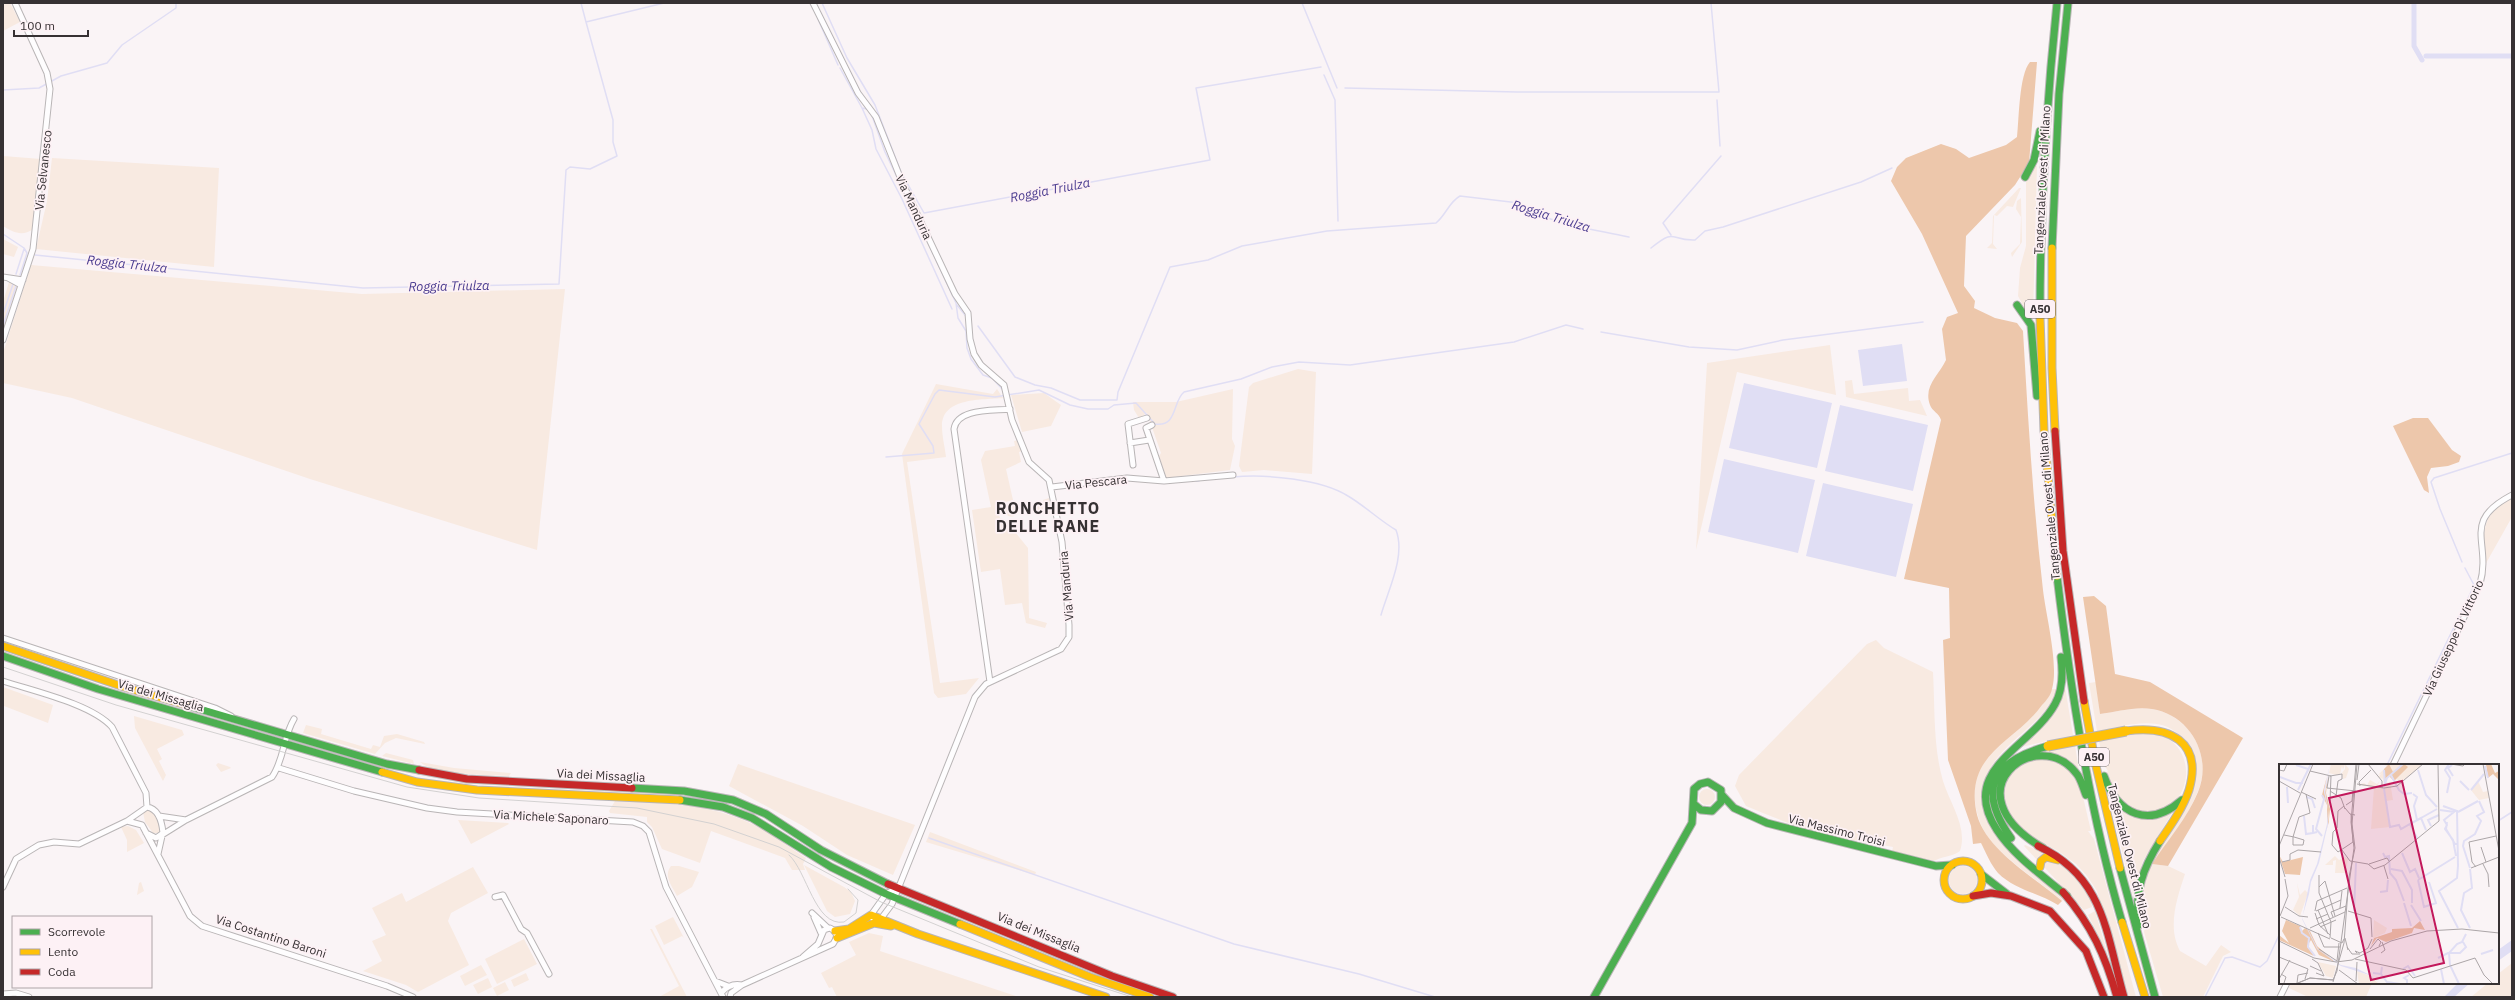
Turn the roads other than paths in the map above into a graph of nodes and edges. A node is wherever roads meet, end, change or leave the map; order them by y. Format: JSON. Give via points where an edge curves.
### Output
{"nodes":[{"id":1,"x":15,"y":3,"type":"edge"},
{"id":2,"x":813,"y":3,"type":"edge"},
{"id":3,"x":2057,"y":3,"type":"edge"},
{"id":4,"x":2068,"y":3,"type":"edge"},
{"id":5,"x":2050,"y":62,"type":"junction"},
{"id":6,"x":2025,"y":177,"type":"dead end"},
{"id":7,"x":6,"y":278,"type":"edge"},
{"id":8,"x":22,"y":283,"type":"junction"},
{"id":9,"x":2017,"y":305,"type":"dead end"},
{"id":10,"x":3,"y":340,"type":"edge"},
{"id":11,"x":1010,"y":409,"type":"junction"},
{"id":12,"x":1147,"y":418,"type":"dead end"},
{"id":13,"x":1152,"y":425,"type":"dead end"},
{"id":14,"x":2044,"y":433,"type":"junction"},
{"id":15,"x":1149,"y":440,"type":"junction"},
{"id":16,"x":1130,"y":443,"type":"junction"},
{"id":17,"x":1134,"y":465,"type":"dead end"},
{"id":18,"x":1233,"y":475,"type":"dead end"},
{"id":19,"x":1164,"y":481,"type":"junction"},
{"id":20,"x":1052,"y":487,"type":"junction"},
{"id":21,"x":2512,"y":495,"type":"edge"},
{"id":22,"x":2062,"y":626,"type":"junction"},
{"id":23,"x":3,"y":638,"type":"edge"},
{"id":24,"x":3,"y":646,"type":"edge"},
{"id":25,"x":3,"y":656,"type":"edge"},
{"id":26,"x":47,"y":657,"type":"junction"},
{"id":27,"x":33,"y":666,"type":"junction"},
{"id":28,"x":3,"y":681,"type":"edge"},
{"id":29,"x":990,"y":682,"type":"junction"},
{"id":30,"x":294,"y":719,"type":"dead end"},
{"id":31,"x":2090,"y":733,"type":"junction"},
{"id":32,"x":285,"y":739,"type":"junction"},
{"id":33,"x":2393,"y":764,"type":"edge"},
{"id":34,"x":279,"y":768,"type":"junction"},
{"id":35,"x":2190,"y":785,"type":"junction"},
{"id":36,"x":1722,"y":795,"type":"junction"},
{"id":37,"x":1695,"y":805,"type":"junction"},
{"id":38,"x":147,"y":807,"type":"junction"},
{"id":39,"x":1718,"y":807,"type":"junction"},
{"id":40,"x":1734,"y":808,"type":"junction"},
{"id":41,"x":140,"y":811,"type":"junction"},
{"id":42,"x":1704,"y":811,"type":"junction"},
{"id":43,"x":159,"y":816,"type":"junction"},
{"id":44,"x":127,"y":820,"type":"junction"},
{"id":45,"x":186,"y":820,"type":"junction"},
{"id":46,"x":2000,"y":821,"type":"junction"},
{"id":47,"x":1692,"y":823,"type":"junction"},
{"id":48,"x":142,"y":825,"type":"junction"},
{"id":49,"x":146,"y":833,"type":"junction"},
{"id":50,"x":162,"y":835,"type":"junction"},
{"id":51,"x":2043,"y":848,"type":"junction"},
{"id":52,"x":158,"y":854,"type":"junction"},
{"id":53,"x":2105,"y":859,"type":"junction"},
{"id":54,"x":2071,"y":864,"type":"junction"},
{"id":55,"x":1952,"y":865,"type":"junction"},
{"id":56,"x":1936,"y":866,"type":"junction"},
{"id":57,"x":2040,"y":867,"type":"junction"},
{"id":58,"x":1982,"y":874,"type":"junction"},
{"id":59,"x":1945,"y":878,"type":"junction"},
{"id":60,"x":3,"y":887,"type":"edge"},
{"id":61,"x":896,"y":893,"type":"junction"},
{"id":62,"x":886,"y":894,"type":"junction"},
{"id":63,"x":495,"y":896,"type":"dead end"},
{"id":64,"x":1973,"y":896,"type":"junction"},
{"id":65,"x":2011,"y":896,"type":"junction"},
{"id":66,"x":2067,"y":896,"type":"junction"},
{"id":67,"x":2098,"y":906,"type":"junction"},
{"id":68,"x":2083,"y":914,"type":"junction"},
{"id":69,"x":876,"y":919,"type":"junction"},
{"id":70,"x":821,"y":933,"type":"junction"},
{"id":71,"x":833,"y":933,"type":"junction"},
{"id":72,"x":821,"y":939,"type":"junction"},
{"id":73,"x":827,"y":945,"type":"junction"},
{"id":74,"x":803,"y":957,"type":"junction"},
{"id":75,"x":2147,"y":970,"type":"junction"},
{"id":76,"x":549,"y":974,"type":"dead end"},
{"id":77,"x":715,"y":981,"type":"junction"},
{"id":78,"x":2286,"y":984,"type":"edge"},
{"id":79,"x":742,"y":985,"type":"junction"},
{"id":80,"x":728,"y":986,"type":"junction"},
{"id":81,"x":3,"y":994,"type":"edge"},
{"id":82,"x":722,"y":995,"type":"edge"},
{"id":83,"x":730,"y":995,"type":"edge"},
{"id":84,"x":29,"y":997,"type":"edge"},
{"id":85,"x":413,"y":997,"type":"edge"},
{"id":86,"x":1106,"y":997,"type":"edge"},
{"id":87,"x":1150,"y":997,"type":"edge"},
{"id":88,"x":1173,"y":997,"type":"edge"},
{"id":89,"x":1594,"y":997,"type":"edge"},
{"id":90,"x":2104,"y":997,"type":"edge"},
{"id":91,"x":2117,"y":997,"type":"edge"},
{"id":92,"x":2124,"y":997,"type":"edge"},
{"id":93,"x":2144,"y":997,"type":"edge"},
{"id":94,"x":2155,"y":997,"type":"edge"},
{"id":95,"x":2280,"y":997,"type":"edge"}],
"edges":[{"from":1,"to":8,"type":"street","name":"Via Selvanesco","via":[[50,82],[36,230]]},
{"from":2,"to":11,"type":"street","name":"Via Manduria","via":[[858,93],[876,117],[902,182],[955,294],[968,313],[974,354],[984,368],[1001,382]]},
{"from":3,"to":5,"type":"main road","name":"Tangenziale Ovest di Milano","number":"A50"},
{"from":4,"to":31,"type":"main road","name":"Tangenziale Ovest di Milano","number":"A50","via":[[2054,160],[2051,361],[2063,542]]},
{"from":5,"to":6,"type":"main road","via":[[2037,150]]},
{"from":5,"to":14,"type":"main road","name":"Tangenziale Ovest di Milano","number":"A50","via":[[2040,250]]},
{"from":7,"to":8,"type":"street"},
{"from":8,"to":10,"type":"street","name":"Via Selvanesco"},
{"from":9,"to":14,"type":"main road","via":[[2031,325],[2035,384]]},
{"from":11,"to":20,"type":"street","name":"Via Manduria","via":[[1030,464],[1047,476]]},
{"from":11,"to":29,"type":"street","via":[[963,416],[957,419],[954,429]]},
{"from":12,"to":16,"type":"street","name":"Via Pescara","via":[[1128,424]]},
{"from":13,"to":15,"type":"street","via":[[1146,428]]},
{"from":14,"to":22,"type":"main road","name":"Tangenziale Ovest di Milano","number":"A50"},
{"from":15,"to":16,"type":"street"},
{"from":15,"to":19,"type":"street"},
{"from":16,"to":17,"type":"street","name":"Via Pescara"},
{"from":18,"to":19,"type":"street","name":"Via Pescara"},
{"from":19,"to":20,"type":"street","name":"Via Pescara","via":[[1127,478]]},
{"from":20,"to":29,"type":"street","name":"Via Manduria","via":[[1062,542],[1070,628],[1068,640],[1061,649]]},
{"from":21,"to":33,"type":"street","name":"Via Giuseppe Di Vittorio","via":[[2495,504],[2486,515],[2482,531],[2483,571],[2480,584]]},
{"from":22,"to":53,"type":"main road","name":"Tangenziale Ovest di Milano","number":"A50","via":[[2082,750]]},
{"from":22,"to":66,"type":"main road","via":[[2062,683],[2054,705],[2042,722],[2000,759],[1990,774],[1986,794],[1987,811],[1996,829],[2015,850]]},
{"from":23,"to":26,"type":"street","name":"Via dei Missaglia"},
{"from":24,"to":26,"type":"main road","name":"Via dei Missaglia"},
{"from":25,"to":27,"type":"main road","name":"Via dei Missaglia"},
{"from":26,"to":27,"type":"street"},
{"from":26,"to":32,"type":"main road","name":"Via dei Missaglia","via":[[124,687],[235,719]]},
{"from":27,"to":32,"type":"main road","name":"Via dei Missaglia","via":[[98,689]]},
{"from":28,"to":38,"type":"street","via":[[78,707],[106,720],[146,793]]},
{"from":29,"to":61,"type":"street","name":"Via Manduria","via":[[978,692],[972,703]]},
{"from":30,"to":32,"type":"street"},
{"from":31,"to":35,"type":"main road","via":[[2108,790],[2117,803],[2127,810],[2140,815],[2164,813],[2178,804]]},
{"from":31,"to":75,"type":"main road","name":"Tangenziale Ovest di Milano","number":"A50","via":[[2120,872]]},
{"from":32,"to":34,"type":"street"},
{"from":32,"to":61,"type":"main road","name":"Via dei Missaglia","via":[[387,764],[467,779],[684,791],[718,796],[766,814],[821,850]]},
{"from":32,"to":62,"type":"main road","name":"Via dei Missaglia","via":[[403,778],[443,786],[477,790],[676,799],[723,807],[752,818],[831,867]]},
{"from":34,"to":45,"type":"street","via":[[272,777]]},
{"from":34,"to":77,"type":"street","name":"Via Michele Saponaro","via":[[354,791],[427,808],[640,824],[649,832],[666,888]]},
{"from":35,"to":46,"type":"main road","bridge":true,"via":[[2191,760],[2178,739],[2168,732],[2155,728],[2126,731],[2028,750],[2019,754],[1998,774],[1992,794],[1994,808]]},
{"from":35,"to":75,"type":"main road","via":[[2188,796],[2150,854],[2142,873],[2137,898],[2138,920]]},
{"from":36,"to":37,"type":"main road","via":[[1721,790],[1713,783],[1702,782],[1692,794]]},
{"from":36,"to":39,"type":"main road"},
{"from":36,"to":40,"type":"main road","name":"Via Massimo Troisi"},
{"from":37,"to":42,"type":"main road"},
{"from":37,"to":47,"type":"main road"},
{"from":38,"to":41,"type":"street"},
{"from":38,"to":43,"type":"street","via":[[154,809]]},
{"from":39,"to":40,"type":"main road","name":"Via Massimo Troisi"},
{"from":39,"to":42,"type":"main road","via":[[1712,811]]},
{"from":40,"to":56,"type":"main road","name":"Via Massimo Troisi","via":[[1790,831]]},
{"from":41,"to":44,"type":"street"},
{"from":41,"to":48,"type":"street","name":"Via Costantino Baroni"},
{"from":42,"to":47,"type":"main road"},
{"from":43,"to":45,"type":"street"},
{"from":43,"to":50,"type":"street"},
{"from":44,"to":48,"type":"street"},
{"from":44,"to":60,"type":"street","via":[[79,844],[54,842],[39,845],[16,859]]},
{"from":45,"to":50,"type":"street"},
{"from":46,"to":51,"type":"main road","via":[[2017,837]]},
{"from":46,"to":57,"type":"main road","via":[[2015,842]]},
{"from":47,"to":89,"type":"main road"},
{"from":48,"to":49,"type":"street","name":"Via Costantino Baroni"},
{"from":49,"to":50,"type":"street","via":[[156,838]]},
{"from":49,"to":52,"type":"street","name":"Via Costantino Baroni"},
{"from":50,"to":52,"type":"street"},
{"from":51,"to":53,"type":"main road","via":[[2016,829],[2006,818],[2000,801],[2001,786],[2007,772],[2021,759],[2037,754],[2055,757],[2079,776],[2097,841]]},
{"from":51,"to":54,"type":"main road"},
{"from":52,"to":85,"type":"street","name":"Via Costantino Baroni","via":[[190,916],[202,926],[387,986]]},
{"from":53,"to":93,"type":"main road","name":"Tangenziale Ovest di Milano","number":"A50"},
{"from":54,"to":57,"type":"main road","via":[[2046,857],[2041,861]]},
{"from":54,"to":67,"type":"main road","via":[[2089,884]]},
{"from":55,"to":56,"type":"main road","name":"Via Massimo Troisi"},
{"from":55,"to":58,"type":"main road","via":[[1967,861],[1976,866]]},
{"from":55,"to":59,"type":"main road"},
{"from":56,"to":59,"type":"main road"},
{"from":57,"to":66,"type":"main road"},
{"from":58,"to":64,"type":"main road","via":[[1981,887]]},
{"from":58,"to":65,"type":"main road","via":[[1993,885]]},
{"from":59,"to":64,"type":"main road","via":[[1946,888],[1953,896],[1963,899]]},
{"from":61,"to":62,"type":"main road","name":"Via dei Missaglia"},
{"from":61,"to":69,"type":"street"},
{"from":61,"to":87,"type":"main road","name":"Via dei Missaglia","via":[[1077,971]]},
{"from":61,"to":88,"type":"main road","name":"Via dei Missaglia"},
{"from":62,"to":69,"type":"street"},
{"from":63,"to":76,"type":"street","via":[[503,895],[521,930],[527,933]]},
{"from":64,"to":65,"type":"main road","via":[[1990,893]]},
{"from":65,"to":90,"type":"main road","via":[[2043,907],[2061,921],[2086,951]]},
{"from":66,"to":68,"type":"main road"},
{"from":67,"to":68,"type":"main road"},
{"from":67,"to":92,"type":"main road"},
{"from":68,"to":91,"type":"main road","via":[[2104,953]]},
{"from":69,"to":71,"type":"main road"},
{"from":69,"to":86,"type":"main road"},
{"from":70,"to":71,"type":"street"},
{"from":70,"to":71,"type":"street","via":[[812,913]]},
{"from":70,"to":72,"type":"street"},
{"from":71,"to":73,"type":"street","via":[[834,943]]},
{"from":72,"to":73,"type":"street"},
{"from":72,"to":74,"type":"street"},
{"from":73,"to":74,"type":"street","via":[[810,956]]},
{"from":74,"to":79,"type":"street"},
{"from":75,"to":94,"type":"main road","name":"Tangenziale Ovest di Milano","number":"A50"},
{"from":77,"to":80,"type":"street"},
{"from":77,"to":82,"type":"street","name":"Via Michele Saponaro"},
{"from":78,"to":95,"type":"street"},
{"from":79,"to":80,"type":"street"},
{"from":79,"to":83,"type":"street"},
{"from":80,"to":82,"type":"street"},
{"from":81,"to":84,"type":"street","via":[[16,993]]},
{"from":82,"to":83,"type":"street"}]}
